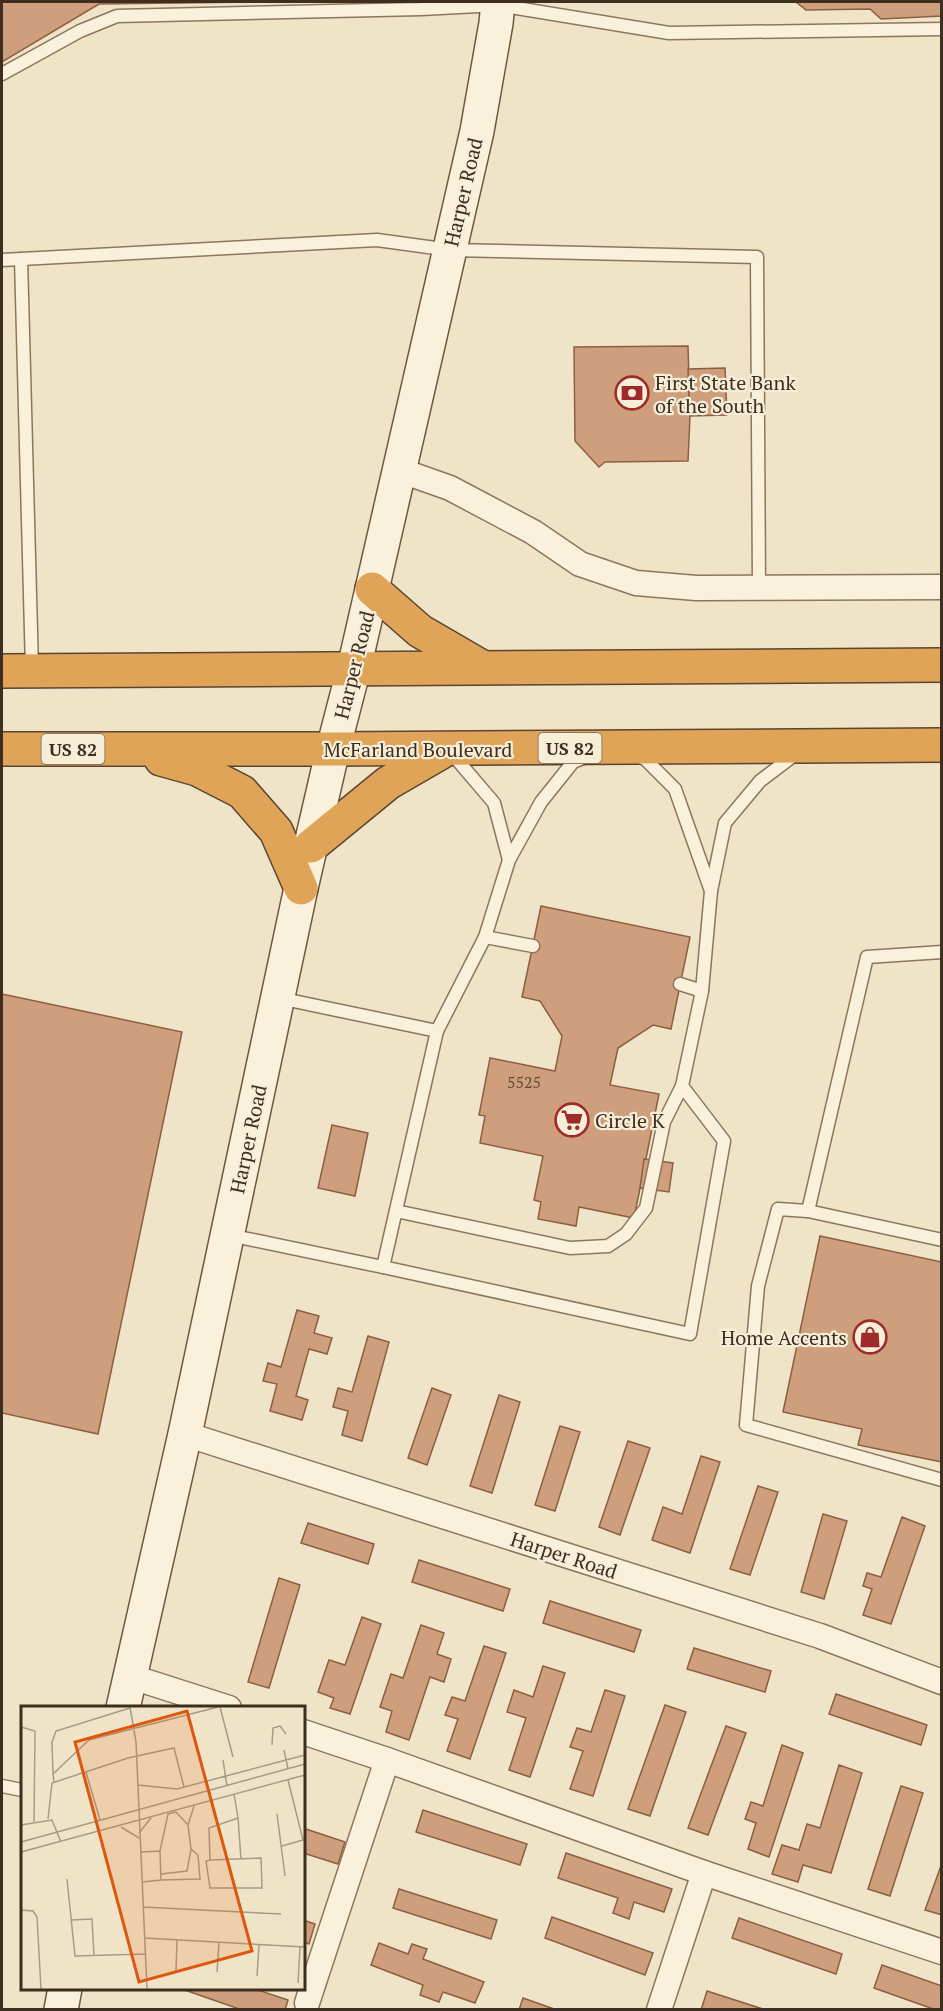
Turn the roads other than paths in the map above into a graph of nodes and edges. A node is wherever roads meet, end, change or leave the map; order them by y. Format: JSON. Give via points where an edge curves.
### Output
{"nodes":[{"id":1,"x":498,"y":3,"type":"edge"},
{"id":2,"x":942,"y":29,"type":"edge"},
{"id":3,"x":2,"y":74,"type":"edge"},
{"id":4,"x":450,"y":250,"type":"junction"},
{"id":5,"x":21,"y":259,"type":"junction"},
{"id":6,"x":2,"y":260,"type":"edge"},
{"id":7,"x":399,"y":470,"type":"junction"},
{"id":8,"x":942,"y":587,"type":"edge"},
{"id":9,"x":759,"y":588,"type":"junction"},
{"id":10,"x":372,"y":589,"type":"junction"},
{"id":11,"x":942,"y":665,"type":"edge"},
{"id":12,"x":482,"y":667,"type":"junction"},
{"id":13,"x":354,"y":668,"type":"junction"},
{"id":14,"x":17,"y":671,"type":"edge"},
{"id":15,"x":942,"y":745,"type":"edge"},
{"id":16,"x":808,"y":746,"type":"junction"},
{"id":17,"x":608,"y":747,"type":"junction"},
{"id":18,"x":2,"y":749,"type":"edge"},
{"id":19,"x":124,"y":749,"type":"junction"},
{"id":20,"x":333,"y":749,"type":"junction"},
{"id":21,"x":448,"y":749,"type":"junction"},
{"id":22,"x":311,"y":846,"type":"junction"},
{"id":23,"x":509,"y":860,"type":"junction"},
{"id":24,"x":301,"y":888,"type":"junction"},
{"id":25,"x":711,"y":891,"type":"junction"},
{"id":26,"x":486,"y":937,"type":"junction"},
{"id":27,"x":533,"y":946,"type":"dead end"},
{"id":28,"x":942,"y":952,"type":"edge"},
{"id":29,"x":680,"y":984,"type":"dead end"},
{"id":30,"x":702,"y":991,"type":"junction"},
{"id":31,"x":278,"y":998,"type":"junction"},
{"id":32,"x":437,"y":1031,"type":"junction"},
{"id":33,"x":682,"y":1086,"type":"junction"},
{"id":34,"x":396,"y":1211,"type":"junction"},
{"id":35,"x":808,"y":1211,"type":"junction"},
{"id":36,"x":228,"y":1234,"type":"junction"},
{"id":37,"x":942,"y":1240,"type":"edge"},
{"id":38,"x":383,"y":1267,"type":"junction"},
{"id":39,"x":185,"y":1434,"type":"junction"},
{"id":40,"x":942,"y":1480,"type":"edge"},
{"id":41,"x":129,"y":1676,"type":"junction"},
{"id":42,"x":942,"y":1682,"type":"edge"},
{"id":43,"x":123,"y":1706,"type":"edge"},
{"id":44,"x":223,"y":1706,"type":"edge"},
{"id":45,"x":304,"y":1732,"type":"edge"},
{"id":46,"x":387,"y":1760,"type":"junction"},
{"id":47,"x":2,"y":1786,"type":"edge"},
{"id":48,"x":21,"y":1790,"type":"edge"},
{"id":49,"x":704,"y":1873,"type":"junction"},
{"id":50,"x":942,"y":1952,"type":"edge"},
{"id":51,"x":65,"y":1990,"type":"edge"},
{"id":52,"x":307,"y":2002,"type":"dead end"},
{"id":53,"x":60,"y":2010,"type":"edge"},
{"id":54,"x":659,"y":2010,"type":"edge"}],
"edges":[{"from":1,"to":2,"type":"lane","via":[[669,33]]},
{"from":1,"to":3,"type":"lane","via":[[421,9],[117,16],[80,31]]},
{"from":1,"to":4,"type":"street","name":"Harper Road","via":[[477,131]]},
{"from":4,"to":5,"type":"lane","via":[[369,240]]},
{"from":4,"to":7,"type":"street","name":"Harper Road"},
{"from":4,"to":9,"type":"lane","via":[[757,257]]},
{"from":5,"to":6,"type":"lane"},
{"from":5,"to":14,"type":"lane"},
{"from":7,"to":9,"type":"street","via":[[450,488],[523,526],[580,564],[636,583]]},
{"from":7,"to":10,"type":"street","name":"Harper Road"},
{"from":8,"to":9,"type":"street"},
{"from":10,"to":12,"type":"highway","via":[[420,631]]},
{"from":10,"to":13,"type":"street","name":"Harper Road"},
{"from":11,"to":12,"type":"highway"},
{"from":12,"to":13,"type":"highway"},
{"from":13,"to":14,"type":"highway"},
{"from":13,"to":20,"type":"street","name":"Harper Road"},
{"from":15,"to":16,"type":"highway","name":"McFarland Boulevard","number":"US 82"},
{"from":16,"to":17,"type":"highway","name":"McFarland Boulevard","number":"US 82"},
{"from":16,"to":25,"type":"lane","via":[[760,781],[724,823]]},
{"from":17,"to":21,"type":"highway","name":"McFarland Boulevard","number":"US 82"},
{"from":17,"to":23,"type":"lane","via":[[573,762],[541,802]]},
{"from":17,"to":25,"type":"lane","via":[[645,759],[675,789]]},
{"from":18,"to":19,"type":"highway","name":"McFarland Boulevard","number":"US 82"},
{"from":19,"to":20,"type":"highway","name":"McFarland Boulevard","number":"US 82"},
{"from":19,"to":24,"type":"highway","via":[[197,769],[242,792],[276,831]]},
{"from":20,"to":21,"type":"highway","name":"McFarland Boulevard","number":"US 82"},
{"from":20,"to":22,"type":"street","name":"Harper Road"},
{"from":21,"to":22,"type":"highway","via":[[388,783]]},
{"from":21,"to":23,"type":"lane","via":[[494,803]]},
{"from":22,"to":24,"type":"street","name":"Harper Road"},
{"from":23,"to":26,"type":"lane"},
{"from":24,"to":31,"type":"street","name":"Harper Road"},
{"from":25,"to":30,"type":"lane"},
{"from":26,"to":27,"type":"lane"},
{"from":26,"to":32,"type":"lane"},
{"from":28,"to":35,"type":"lane","via":[[867,957]]},
{"from":29,"to":30,"type":"lane"},
{"from":30,"to":33,"type":"lane"},
{"from":31,"to":32,"type":"lane"},
{"from":31,"to":36,"type":"street","name":"Harper Road"},
{"from":32,"to":34,"type":"lane"},
{"from":33,"to":34,"type":"lane","via":[[664,1122],[646,1208],[626,1234],[608,1246],[570,1248]]},
{"from":33,"to":38,"type":"lane","via":[[724,1141],[690,1334]]},
{"from":34,"to":38,"type":"lane"},
{"from":35,"to":37,"type":"lane"},
{"from":35,"to":40,"type":"lane","via":[[778,1209],[758,1286],[746,1425]]},
{"from":36,"to":38,"type":"lane"},
{"from":36,"to":39,"type":"street","name":"Harper Road"},
{"from":39,"to":41,"type":"street","name":"Harper Road"},
{"from":39,"to":42,"type":"street","name":"Harper Road","via":[[820,1636]]},
{"from":41,"to":43,"type":"street","name":"Harper Road"},
{"from":41,"to":44,"type":"street"},
{"from":45,"to":46,"type":"street"},
{"from":46,"to":49,"type":"street"},
{"from":46,"to":52,"type":"street"},
{"from":47,"to":48,"type":"lane"},
{"from":49,"to":50,"type":"street"},
{"from":49,"to":54,"type":"street"},
{"from":51,"to":53,"type":"street"}]}
